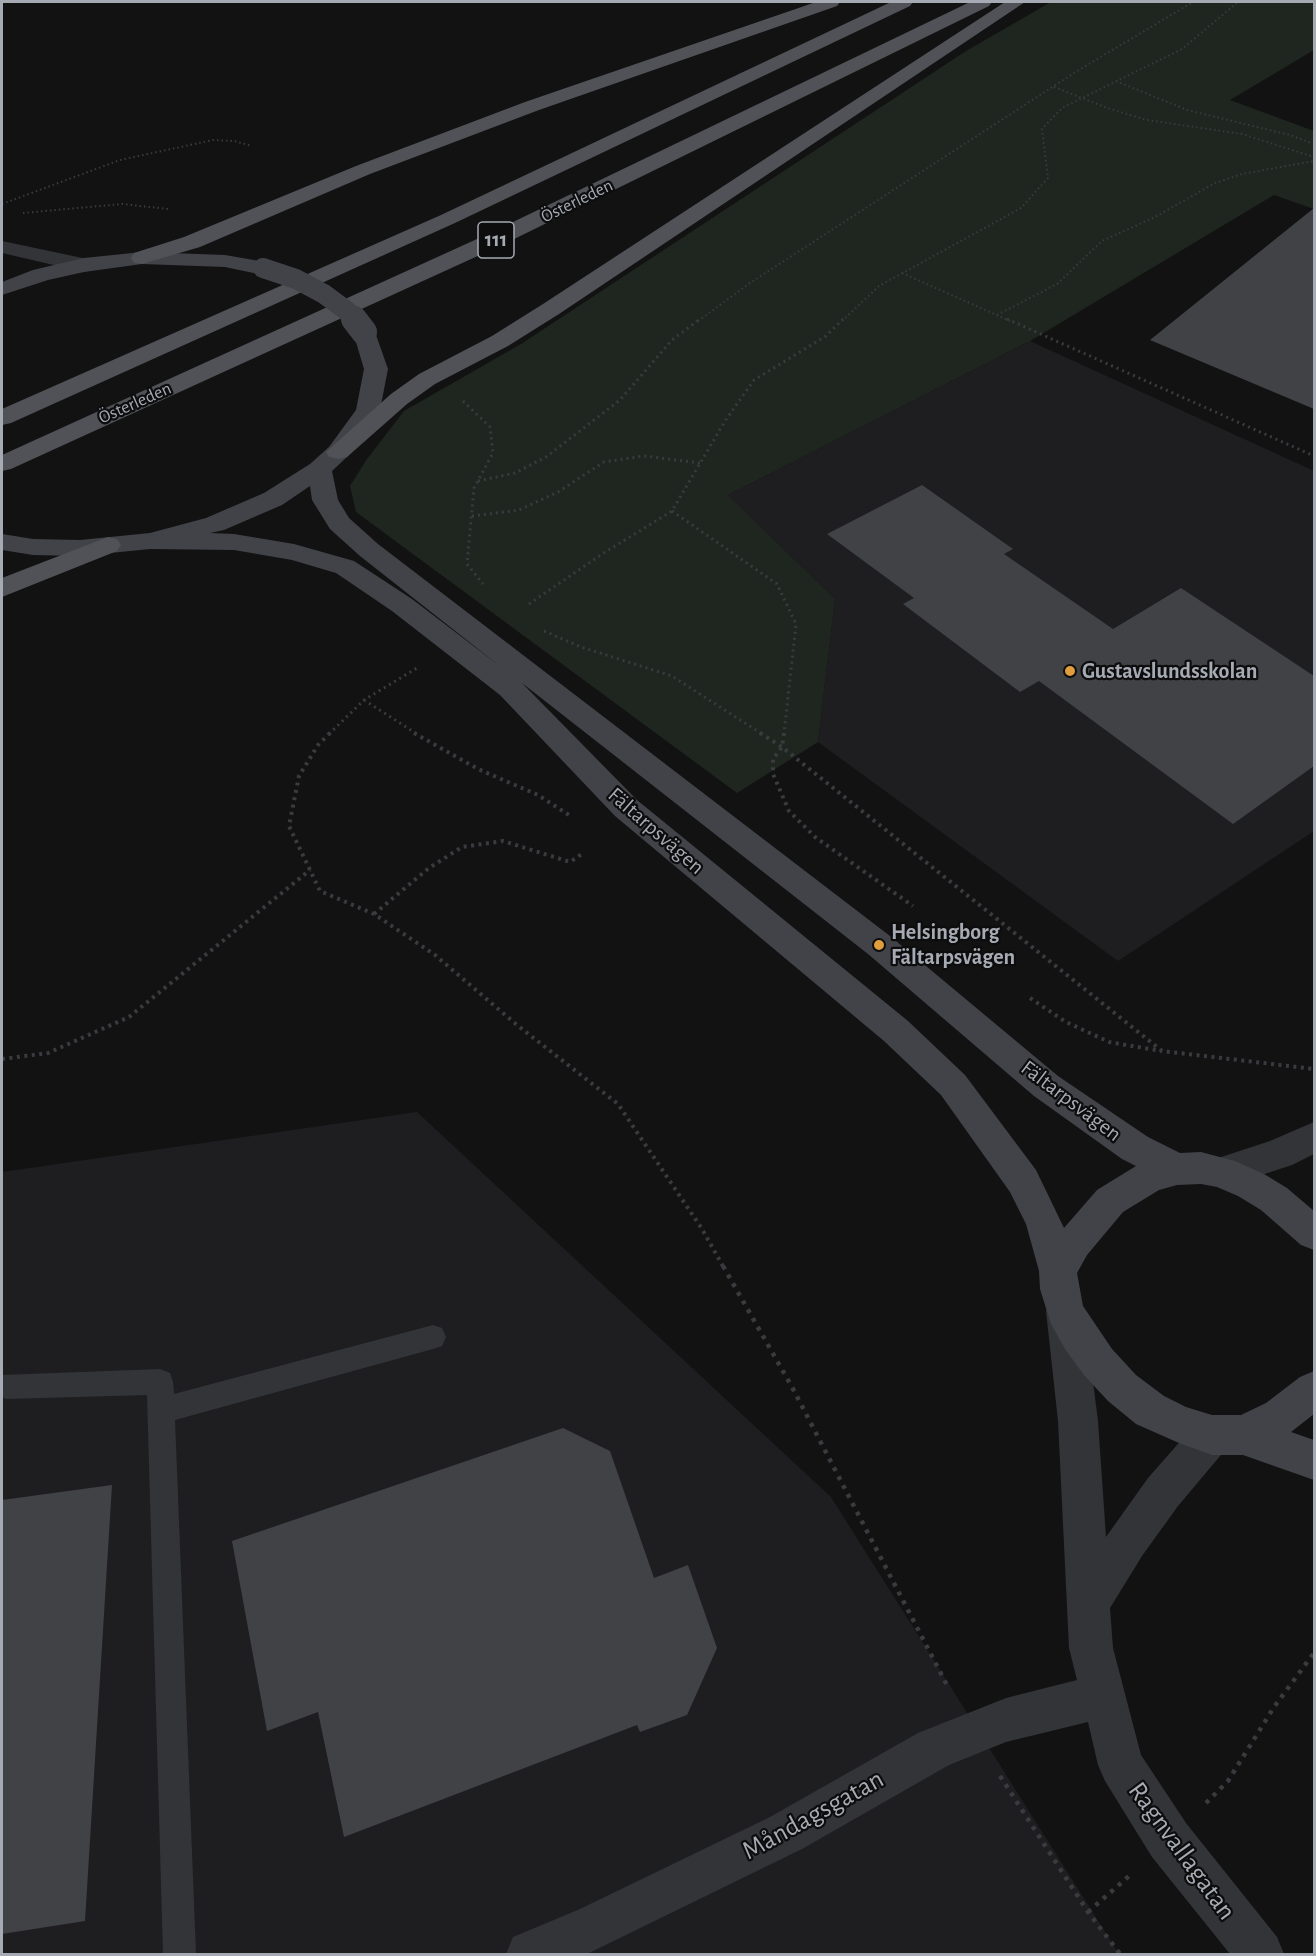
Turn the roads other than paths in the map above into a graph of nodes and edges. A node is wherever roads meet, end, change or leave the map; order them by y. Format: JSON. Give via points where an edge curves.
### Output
{"nodes":[{"id":1,"x":831,"y":2,"type":"edge"},
{"id":2,"x":904,"y":2,"type":"edge"},
{"id":3,"x":983,"y":2,"type":"edge"},
{"id":4,"x":1016,"y":2,"type":"edge"},
{"id":5,"x":2,"y":247,"type":"edge"},
{"id":6,"x":142,"y":258,"type":"junction"},
{"id":7,"x":84,"y":265,"type":"junction"},
{"id":8,"x":2,"y":289,"type":"edge"},
{"id":9,"x":2,"y":418,"type":"edge"},
{"id":10,"x":329,"y":460,"type":"junction"},
{"id":11,"x":2,"y":464,"type":"edge"},
{"id":12,"x":150,"y":541,"type":"junction"},
{"id":13,"x":2,"y":542,"type":"edge"},
{"id":14,"x":108,"y":545,"type":"junction"},
{"id":15,"x":2,"y":588,"type":"edge"},
{"id":16,"x":1314,"y":1137,"type":"edge"},
{"id":17,"x":1177,"y":1169,"type":"junction"},
{"id":18,"x":1222,"y":1172,"type":"junction"},
{"id":19,"x":1314,"y":1233,"type":"edge"},
{"id":20,"x":1059,"y":1271,"type":"junction"},
{"id":21,"x":1065,"y":1311,"type":"junction"},
{"id":22,"x":433,"y":1338,"type":"dead end"},
{"id":23,"x":6,"y":1386,"type":"dead end"},
{"id":24,"x":1314,"y":1390,"type":"edge"},
{"id":25,"x":161,"y":1411,"type":"junction"},
{"id":26,"x":1227,"y":1435,"type":"junction"},
{"id":27,"x":1314,"y":1460,"type":"edge"},
{"id":28,"x":1090,"y":1601,"type":"junction"},
{"id":29,"x":1103,"y":1696,"type":"junction"},
{"id":30,"x":179,"y":1954,"type":"edge"},
{"id":31,"x":530,"y":1954,"type":"edge"},
{"id":32,"x":1260,"y":1954,"type":"edge"}],
"edges":[{"from":1,"to":6,"type":"main road","via":[[521,110]]},
{"from":2,"to":9,"type":"main road","name":"Österleden","number":"111","via":[[448,219]]},
{"from":3,"to":11,"type":"main road","name":"Österleden","number":"111","via":[[496,239]]},
{"from":4,"to":10,"type":"main road","via":[[551,309],[427,379]]},
{"from":5,"to":7,"type":"street"},
{"from":6,"to":7,"type":"main road"},
{"from":6,"to":10,"type":"main road","bridge":true,"via":[[205,259],[263,268],[296,279],[347,311],[364,332],[376,369],[368,410]]},
{"from":7,"to":8,"type":"main road"},
{"from":10,"to":12,"type":"main road","via":[[273,500],[215,524]]},
{"from":10,"to":17,"type":"main road","name":"Fältarpsvägen","via":[[325,500],[339,523],[369,550],[879,945],[1046,1086],[1135,1148]]},
{"from":12,"to":14,"type":"main road"},
{"from":12,"to":20,"type":"main road","name":"Fältarpsvägen","via":[[234,542],[294,552],[345,567],[402,605],[510,688],[626,808],[896,1031],[953,1085],[1023,1181],[1044,1223]]},
{"from":13,"to":14,"type":"main road","via":[[33,547]]},
{"from":14,"to":15,"type":"main road"},
{"from":16,"to":18,"type":"street","via":[[1279,1154]]},
{"from":17,"to":18,"type":"main road"},
{"from":17,"to":20,"type":"main road","via":[[1151,1176],[1110,1202],[1074,1243]]},
{"from":18,"to":19,"type":"main road","via":[[1274,1198]]},
{"from":20,"to":21,"type":"main road","name":"Fältarpsvägen"},
{"from":21,"to":26,"type":"main road","name":"Fältarpsvägen","via":[[1085,1345],[1122,1388],[1150,1410],[1179,1424]]},
{"from":21,"to":28,"type":"street","name":"Ragnvallagatan","via":[[1078,1421]]},
{"from":22,"to":25,"type":"lane"},
{"from":23,"to":25,"type":"lane","via":[[160,1382]]},
{"from":24,"to":26,"type":"main road","via":[[1280,1417]]},
{"from":25,"to":30,"type":"lane"},
{"from":26,"to":27,"type":"main road"},
{"from":26,"to":28,"type":"street","via":[[1163,1492]]},
{"from":28,"to":29,"type":"street","name":"Ragnvallagatan","via":[[1091,1648]]},
{"from":29,"to":31,"type":"street","name":"Måndagsgatan","via":[[1006,1720],[933,1749],[786,1833],[597,1926]]},
{"from":29,"to":32,"type":"street","name":"Ragnvallagatan","via":[[1121,1765],[1169,1840]]}]}
